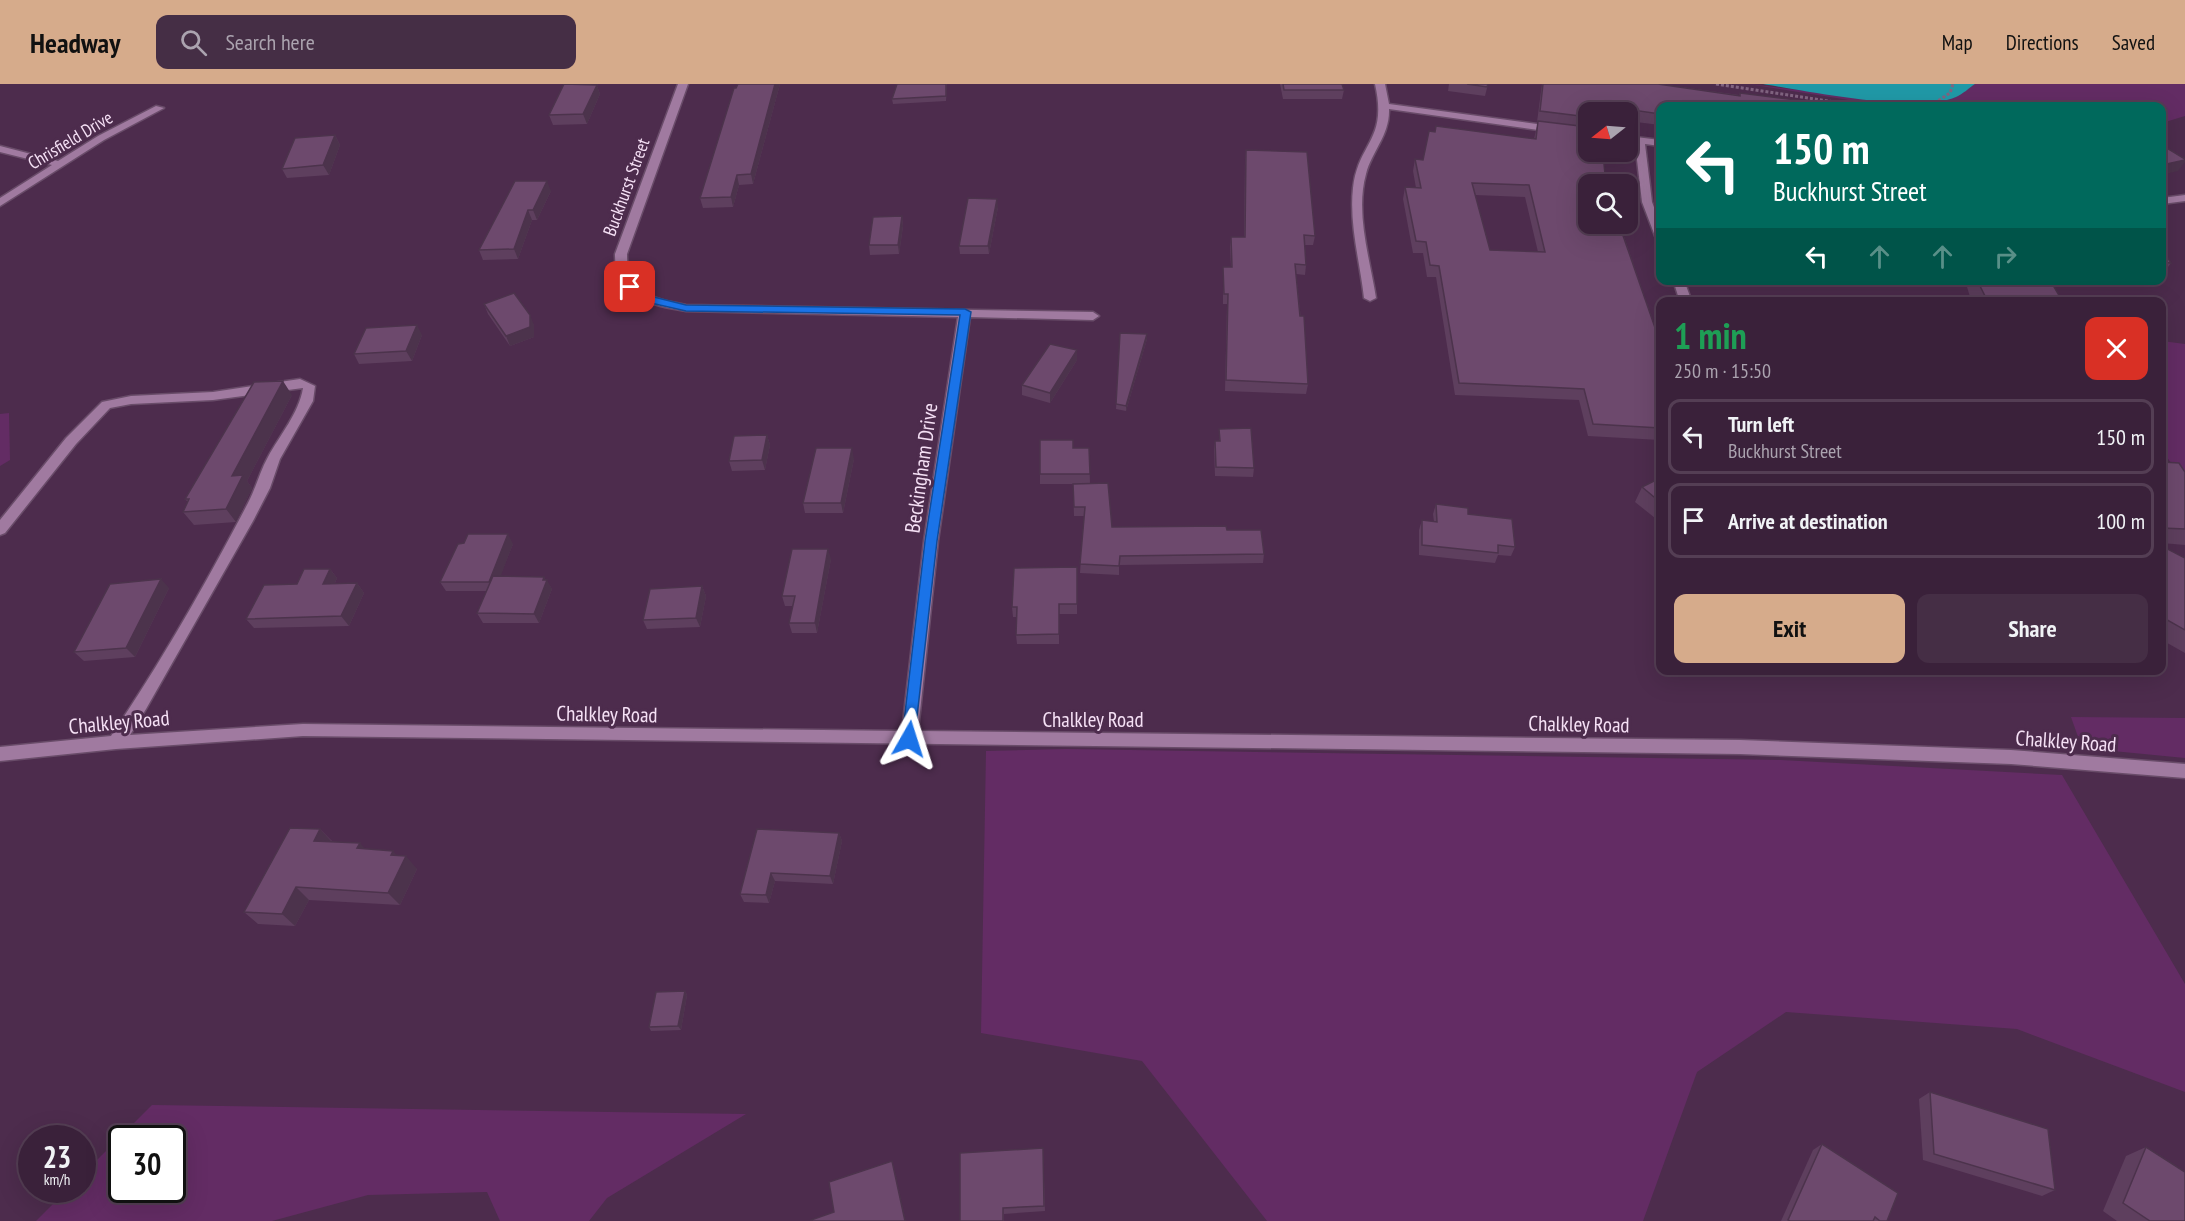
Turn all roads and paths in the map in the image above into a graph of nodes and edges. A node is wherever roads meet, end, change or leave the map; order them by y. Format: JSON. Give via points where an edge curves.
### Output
{"nodes":[{"id":1,"x":684,"y":84,"type":"edge"},
{"id":2,"x":1380,"y":84,"type":"edge"},
{"id":3,"x":1716,"y":84,"type":"edge"},
{"id":4,"x":1953,"y":84,"type":"edge"},
{"id":5,"x":1834,"y":102,"type":"edge"},
{"id":6,"x":1938,"y":102,"type":"edge"},
{"id":7,"x":1385,"y":106,"type":"junction"},
{"id":8,"x":159,"y":108,"type":"dead end"},
{"id":9,"x":1578,"y":133,"type":"edge"},
{"id":10,"x":1640,"y":141,"type":"joint"},
{"id":11,"x":1656,"y":143,"type":"edge"},
{"id":12,"x":0,"y":149,"type":"edge"},
{"id":13,"x":58,"y":164,"type":"junction"},
{"id":14,"x":2185,"y":198,"type":"edge"},
{"id":15,"x":2166,"y":200,"type":"edge"},
{"id":16,"x":0,"y":203,"type":"edge"},
{"id":17,"x":1656,"y":226,"type":"edge"},
{"id":18,"x":1370,"y":298,"type":"dead end"},
{"id":19,"x":965,"y":312,"type":"junction"},
{"id":20,"x":1093,"y":316,"type":"dead end"},
{"id":21,"x":0,"y":530,"type":"edge"},
{"id":22,"x":909,"y":739,"type":"junction"},
{"id":23,"x":116,"y":742,"type":"junction"},
{"id":24,"x":0,"y":754,"type":"edge"},
{"id":25,"x":2185,"y":771,"type":"edge"}],
"edges":[{"from":1,"to":19,"type":"street","name":"Buckhurst Street","via":[[621,254],[619,267],[630,287],[646,298],[686,308]]},
{"from":2,"to":7,"type":"street"},
{"from":3,"to":5,"type":"path"},
{"from":4,"to":6,"type":"path","via":[[1950,93]]},
{"from":7,"to":9,"type":"street"},
{"from":7,"to":18,"type":"street","via":[[1380,140],[1358,185]]},
{"from":8,"to":13,"type":"street","name":"Chrisfield Drive"},
{"from":10,"to":11,"type":"street"},
{"from":10,"to":17,"type":"street","via":[[1647,202]]},
{"from":12,"to":13,"type":"street"},
{"from":13,"to":16,"type":"street","name":"Chrisfield Drive"},
{"from":14,"to":15,"type":"street"},
{"from":19,"to":20,"type":"street","name":"Buckhurst Street"},
{"from":19,"to":22,"type":"street","name":"Beckingham Drive","via":[[931,541]]},
{"from":21,"to":23,"type":"street","via":[[70,441],[106,405],[213,396],[300,383],[309,386],[307,401],[273,459],[246,521]]},
{"from":22,"to":23,"type":"street","name":"Chalkley Road","via":[[303,730]]},
{"from":22,"to":25,"type":"street","name":"Chalkley Road","via":[[1740,747],[2011,757]]},
{"from":23,"to":24,"type":"street","name":"Chalkley Road"}]}
